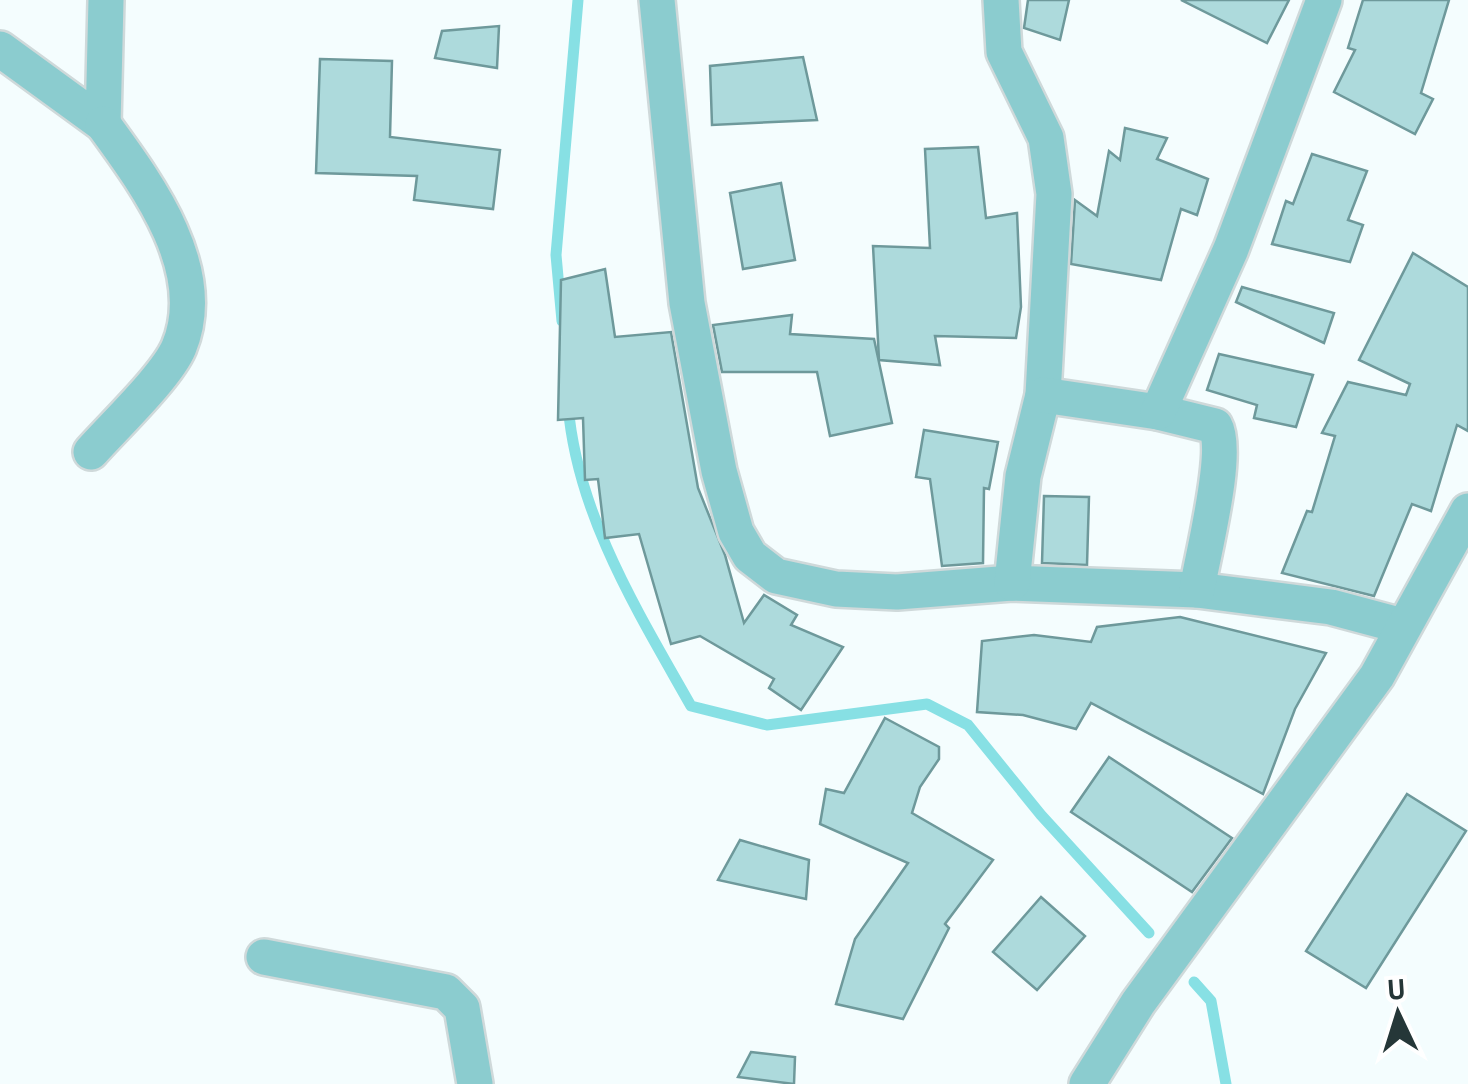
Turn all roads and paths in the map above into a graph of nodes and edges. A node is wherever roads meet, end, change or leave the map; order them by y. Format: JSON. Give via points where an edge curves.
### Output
{"nodes":[{"id":1,"x":106,"y":0,"type":"edge"},
{"id":2,"x":657,"y":0,"type":"edge"},
{"id":3,"x":1001,"y":0,"type":"edge"},
{"id":4,"x":1324,"y":0,"type":"edge"},
{"id":5,"x":0,"y":49,"type":"edge"},
{"id":6,"x":104,"y":124,"type":"junction"},
{"id":7,"x":1042,"y":395,"type":"junction"},
{"id":8,"x":1158,"y":412,"type":"junction"},
{"id":9,"x":91,"y":452,"type":"dead end"},
{"id":10,"x":1468,"y":511,"type":"edge"},
{"id":11,"x":1012,"y":582,"type":"junction"},
{"id":12,"x":1197,"y":590,"type":"junction"},
{"id":13,"x":1402,"y":626,"type":"junction"},
{"id":14,"x":264,"y":957,"type":"dead end"},
{"id":15,"x":474,"y":1084,"type":"edge"},
{"id":16,"x":1086,"y":1084,"type":"edge"}],
"edges":[{"from":1,"to":6,"type":"street"},
{"from":2,"to":11,"type":"street","via":[[686,304],[719,471],[750,556],[776,576],[836,589],[897,592]]},
{"from":3,"to":7,"type":"street","via":[[1004,52],[1046,138],[1054,194]]},
{"from":4,"to":8,"type":"street","via":[[1231,248]]},
{"from":5,"to":6,"type":"street"},
{"from":6,"to":9,"type":"street","via":[[150,189],[182,256],[186,296],[179,347]]},
{"from":7,"to":8,"type":"street"},
{"from":7,"to":11,"type":"street","via":[[1023,476]]},
{"from":8,"to":12,"type":"street","via":[[1215,426],[1219,434]]},
{"from":10,"to":13,"type":"street"},
{"from":11,"to":12,"type":"street"},
{"from":12,"to":13,"type":"street","via":[[1331,606]]},
{"from":13,"to":16,"type":"street","via":[[1378,676],[1138,1002]]},
{"from":14,"to":15,"type":"street","via":[[446,992],[462,1008]]}]}
